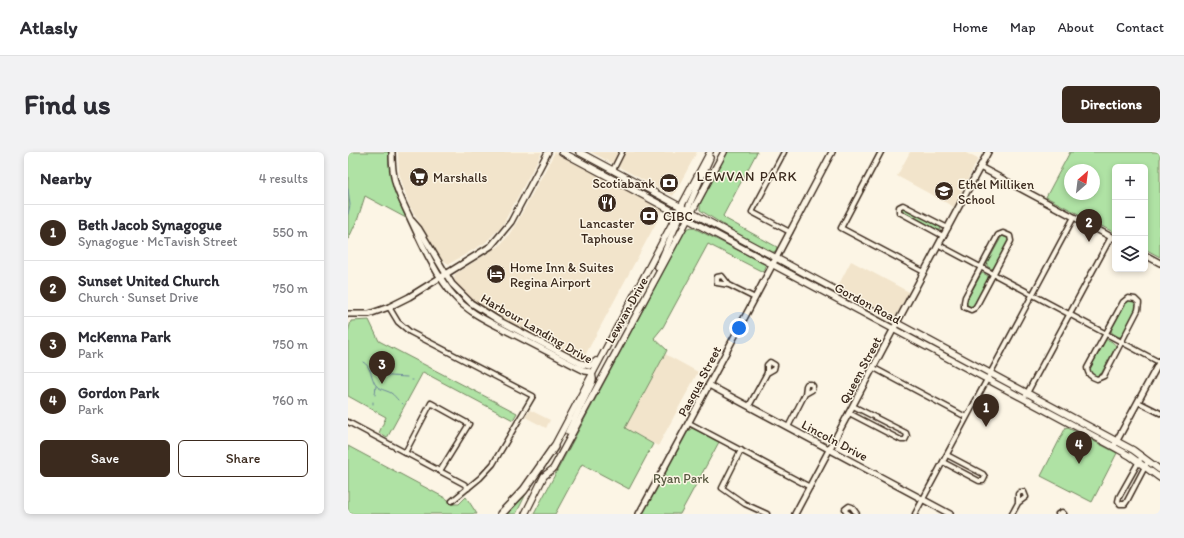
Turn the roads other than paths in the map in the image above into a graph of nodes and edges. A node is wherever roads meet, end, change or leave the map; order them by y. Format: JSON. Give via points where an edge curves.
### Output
{"nodes":[{"id":1,"x":392,"y":152,"type":"edge"},
{"id":2,"x":548,"y":152,"type":"edge"},
{"id":3,"x":562,"y":152,"type":"edge"},
{"id":4,"x":579,"y":152,"type":"edge"},
{"id":5,"x":622,"y":152,"type":"edge"},
{"id":6,"x":710,"y":152,"type":"edge"},
{"id":7,"x":713,"y":152,"type":"edge"},
{"id":8,"x":724,"y":152,"type":"edge"},
{"id":9,"x":784,"y":152,"type":"edge"},
{"id":10,"x":832,"y":152,"type":"edge"},
{"id":11,"x":881,"y":152,"type":"edge"},
{"id":12,"x":988,"y":152,"type":"edge"},
{"id":13,"x":980,"y":167,"type":"junction"},
{"id":14,"x":613,"y":170,"type":"junction"},
{"id":15,"x":681,"y":206,"type":"junction"},
{"id":16,"x":685,"y":214,"type":"junction"},
{"id":17,"x":1074,"y":217,"type":"junction"},
{"id":18,"x":410,"y":219,"type":"junction"},
{"id":19,"x":948,"y":228,"type":"junction"},
{"id":20,"x":790,"y":232,"type":"junction"},
{"id":21,"x":943,"y":236,"type":"junction"},
{"id":22,"x":1112,"y":237,"type":"edge"},
{"id":23,"x":1112,"y":240,"type":"edge"},
{"id":24,"x":939,"y":245,"type":"junction"},
{"id":25,"x":1148,"y":257,"type":"edge"},
{"id":26,"x":775,"y":258,"type":"junction"},
{"id":27,"x":1160,"y":263,"type":"edge"},
{"id":28,"x":772,"y":264,"type":"junction"},
{"id":29,"x":982,"y":268,"type":"junction"},
{"id":30,"x":924,"y":272,"type":"junction"},
{"id":31,"x":447,"y":274,"type":"junction"},
{"id":32,"x":994,"y":274,"type":"junction"},
{"id":33,"x":441,"y":277,"type":"junction"},
{"id":34,"x":729,"y":285,"type":"dead end"},
{"id":35,"x":1032,"y":294,"type":"junction"},
{"id":36,"x":754,"y":298,"type":"junction"},
{"id":37,"x":389,"y":308,"type":"junction"},
{"id":38,"x":348,"y":314,"type":"edge"},
{"id":39,"x":1069,"y":314,"type":"junction"},
{"id":40,"x":897,"y":323,"type":"junction"},
{"id":41,"x":894,"y":329,"type":"junction"},
{"id":42,"x":1106,"y":334,"type":"junction"},
{"id":43,"x":610,"y":338,"type":"junction"},
{"id":44,"x":1121,"y":342,"type":"junction"},
{"id":45,"x":1160,"y":362,"type":"edge"},
{"id":46,"x":580,"y":363,"type":"junction"},
{"id":47,"x":874,"y":368,"type":"junction"},
{"id":48,"x":606,"y":370,"type":"junction"},
{"id":49,"x":592,"y":372,"type":"junction"},
{"id":50,"x":990,"y":372,"type":"junction"},
{"id":51,"x":767,"y":373,"type":"dead end"},
{"id":52,"x":987,"y":378,"type":"junction"},
{"id":53,"x":709,"y":385,"type":"junction"},
{"id":54,"x":1028,"y":393,"type":"junction"},
{"id":55,"x":805,"y":394,"type":"dead end"},
{"id":56,"x":1024,"y":399,"type":"junction"},
{"id":57,"x":1138,"y":402,"type":"junction"},
{"id":58,"x":749,"y":406,"type":"junction"},
{"id":59,"x":853,"y":406,"type":"junction"},
{"id":60,"x":849,"y":413,"type":"junction"},
{"id":61,"x":1160,"y":413,"type":"edge"},
{"id":62,"x":966,"y":417,"type":"junction"},
{"id":63,"x":348,"y":422,"type":"edge"},
{"id":64,"x":689,"y":423,"type":"junction"},
{"id":65,"x":788,"y":427,"type":"junction"},
{"id":66,"x":1117,"y":441,"type":"junction"},
{"id":67,"x":554,"y":447,"type":"junction"},
{"id":68,"x":1114,"y":447,"type":"junction"},
{"id":69,"x":829,"y":449,"type":"junction"},
{"id":70,"x":741,"y":450,"type":"junction"},
{"id":71,"x":405,"y":453,"type":"junction"},
{"id":72,"x":947,"y":455,"type":"junction"},
{"id":73,"x":1142,"y":456,"type":"junction"},
{"id":74,"x":1148,"y":461,"type":"junction"},
{"id":75,"x":943,"y":462,"type":"junction"},
{"id":76,"x":1138,"y":462,"type":"junction"},
{"id":77,"x":1145,"y":467,"type":"junction"},
{"id":78,"x":553,"y":469,"type":"junction"},
{"id":79,"x":1160,"y":470,"type":"edge"},
{"id":80,"x":440,"y":472,"type":"junction"},
{"id":81,"x":544,"y":476,"type":"junction"},
{"id":82,"x":1160,"y":478,"type":"edge"},
{"id":83,"x":810,"y":487,"type":"junction"},
{"id":84,"x":468,"y":488,"type":"junction"},
{"id":85,"x":923,"y":499,"type":"junction"},
{"id":86,"x":452,"y":501,"type":"dead end"},
{"id":87,"x":1018,"y":503,"type":"dead end"},
{"id":88,"x":501,"y":514,"type":"edge"},
{"id":89,"x":525,"y":514,"type":"edge"},
{"id":90,"x":640,"y":514,"type":"edge"},
{"id":91,"x":767,"y":514,"type":"edge"},
{"id":92,"x":795,"y":514,"type":"edge"},
{"id":93,"x":849,"y":514,"type":"edge"},
{"id":94,"x":857,"y":514,"type":"edge"},
{"id":95,"x":915,"y":514,"type":"edge"},
{"id":96,"x":950,"y":514,"type":"edge"},
{"id":97,"x":1012,"y":514,"type":"edge"},
{"id":98,"x":1058,"y":514,"type":"edge"},
{"id":99,"x":1064,"y":514,"type":"edge"}],
"edges":[{"from":1,"to":18,"type":"street","name":"Harbour Landing Drive","via":[[395,186]]},
{"from":2,"to":31,"type":"street","via":[[511,222],[499,238],[491,246]]},
{"from":3,"to":16,"type":"main road","name":"Gordon Road"},
{"from":4,"to":14,"type":"main road","name":"Gordon Road"},
{"from":5,"to":14,"type":"street"},
{"from":6,"to":15,"type":"main road"},
{"from":7,"to":16,"type":"main road"},
{"from":8,"to":16,"type":"main road","name":"Lewvan Drive"},
{"from":9,"to":20,"type":"street","via":[[752,212]]},
{"from":10,"to":20,"type":"street","name":"Pasqua Street"},
{"from":11,"to":30,"type":"street","via":[[841,228]]},
{"from":12,"to":13,"type":"street","name":"Queen Street"},
{"from":13,"to":17,"type":"street"},
{"from":13,"to":19,"type":"street","name":"Queen Street"},
{"from":14,"to":15,"type":"main road","name":"Gordon Road"},
{"from":15,"to":16,"type":"main road","name":"Gordon Road"},
{"from":16,"to":26,"type":"main road","name":"Gordon Road"},
{"from":16,"to":28,"type":"main road","name":"Gordon Road"},
{"from":16,"to":43,"type":"main road","name":"Lewvan Drive"},
{"from":16,"to":48,"type":"main road","name":"Lewvan Drive","via":[[634,320]]},
{"from":17,"to":22,"type":"street"},
{"from":17,"to":35,"type":"street"},
{"from":18,"to":31,"type":"street","name":"Harbour Landing Drive"},
{"from":18,"to":33,"type":"street","name":"Harbour Landing Drive","via":[[414,231]]},
{"from":19,"to":21,"type":"street","name":"Queen Street"},
{"from":19,"to":21,"type":"street","via":[[903,204],[899,207],[899,212]]},
{"from":20,"to":26,"type":"street","name":"Pasqua Street"},
{"from":21,"to":24,"type":"street","name":"Queen Street"},
{"from":23,"to":39,"type":"street"},
{"from":24,"to":29,"type":"street"},
{"from":24,"to":30,"type":"street","name":"Queen Street"},
{"from":25,"to":27,"type":"street"},
{"from":26,"to":28,"type":"street","name":"Pasqua Street"},
{"from":26,"to":40,"type":"main road","name":"Gordon Road"},
{"from":28,"to":36,"type":"street","name":"Pasqua Street"},
{"from":28,"to":41,"type":"main road","name":"Gordon Road"},
{"from":29,"to":32,"type":"street"},
{"from":29,"to":32,"type":"street","via":[[998,235],[1003,233],[1010,236],[1011,241]]},
{"from":29,"to":32,"type":"street","via":[[964,302],[964,307],[971,310],[975,308]]},
{"from":30,"to":40,"type":"street","name":"Queen Street"},
{"from":31,"to":33,"type":"street"},
{"from":31,"to":46,"type":"street","name":"Harbour Landing Drive","via":[[462,296],[479,309]]},
{"from":32,"to":35,"type":"street"},
{"from":33,"to":37,"type":"street"},
{"from":33,"to":49,"type":"street","name":"Harbour Landing Drive","via":[[456,298],[472,312],[575,366]]},
{"from":34,"to":36,"type":"street"},
{"from":35,"to":39,"type":"street"},
{"from":35,"to":50,"type":"street"},
{"from":36,"to":53,"type":"street","name":"Pasqua Street"},
{"from":37,"to":38,"type":"street","via":[[369,314]]},
{"from":37,"to":84,"type":"street","via":[[398,322],[410,332],[533,396],[493,464]]},
{"from":39,"to":42,"type":"street"},
{"from":39,"to":54,"type":"street"},
{"from":40,"to":41,"type":"street","name":"Queen Street"},
{"from":40,"to":50,"type":"main road","name":"Gordon Road"},
{"from":41,"to":47,"type":"street","name":"Queen Street"},
{"from":41,"to":52,"type":"main road","name":"Gordon Road"},
{"from":42,"to":44,"type":"street"},
{"from":42,"to":44,"type":"street","via":[[1124,302],[1128,298],[1135,299],[1139,304],[1138,310]]},
{"from":42,"to":44,"type":"street","via":[[1087,368],[1092,378],[1104,376]]},
{"from":43,"to":46,"type":"main road","via":[[594,364],[590,366]]},
{"from":43,"to":49,"type":"main road","name":"Lewvan Drive"},
{"from":44,"to":45,"type":"street"},
{"from":45,"to":57,"type":"street"},
{"from":46,"to":49,"type":"street","name":"Harbour Landing Drive"},
{"from":47,"to":59,"type":"street","name":"Queen Street"},
{"from":47,"to":62,"type":"street"},
{"from":48,"to":49,"type":"main road"},
{"from":48,"to":78,"type":"main road","name":"Lewvan Drive"},
{"from":49,"to":67,"type":"main road","name":"Lewvan Drive"},
{"from":49,"to":78,"type":"main road","via":[[592,383]]},
{"from":50,"to":52,"type":"street"},
{"from":50,"to":54,"type":"main road","name":"Gordon Road"},
{"from":51,"to":58,"type":"street"},
{"from":52,"to":56,"type":"main road","name":"Gordon Road"},
{"from":52,"to":62,"type":"street"},
{"from":53,"to":58,"type":"street","name":"Lincoln Drive"},
{"from":53,"to":64,"type":"street","name":"Pasqua Street"},
{"from":54,"to":56,"type":"street"},
{"from":54,"to":66,"type":"main road","name":"Gordon Road"},
{"from":55,"to":65,"type":"street"},
{"from":56,"to":68,"type":"main road","name":"Gordon Road"},
{"from":57,"to":61,"type":"street"},
{"from":57,"to":66,"type":"street"},
{"from":58,"to":65,"type":"street","name":"Lincoln Drive"},
{"from":59,"to":60,"type":"street","name":"Queen Street"},
{"from":59,"to":60,"type":"street","via":[[906,433],[905,440]]},
{"from":60,"to":69,"type":"street","name":"Queen Street"},
{"from":62,"to":72,"type":"street"},
{"from":63,"to":71,"type":"street"},
{"from":64,"to":70,"type":"street"},
{"from":64,"to":90,"type":"street","name":"Pasqua Street"},
{"from":65,"to":69,"type":"street","name":"Lincoln Drive"},
{"from":66,"to":68,"type":"street"},
{"from":66,"to":73,"type":"main road","name":"Gordon Road"},
{"from":67,"to":81,"type":"main road","name":"Lewvan Drive","via":[[544,465]]},
{"from":67,"to":88,"type":"highway","via":[[524,490]]},
{"from":68,"to":76,"type":"main road","name":"Gordon Road"},
{"from":69,"to":83,"type":"street","name":"Queen Street"},
{"from":69,"to":85,"type":"street","name":"Lincoln Drive"},
{"from":70,"to":83,"type":"street"},
{"from":70,"to":91,"type":"street","via":[[722,488],[745,504]]},
{"from":71,"to":80,"type":"street"},
{"from":71,"to":80,"type":"street","via":[[431,404],[438,407],[469,424]]},
{"from":72,"to":75,"type":"street"},
{"from":72,"to":75,"type":"street","via":[[983,474],[985,479],[980,481]]},
{"from":73,"to":74,"type":"main road","name":"Gordon Road"},
{"from":73,"to":76,"type":"street"},
{"from":74,"to":77,"type":"street"},
{"from":74,"to":79,"type":"main road","name":"Gordon Road"},
{"from":75,"to":85,"type":"street"},
{"from":76,"to":77,"type":"main road","name":"Gordon Road"},
{"from":76,"to":77,"type":"street","via":[[1119,497],[1120,504],[1125,504]]},
{"from":77,"to":82,"type":"main road","name":"Gordon Road"},
{"from":78,"to":81,"type":"main road","name":"Lewvan Drive"},
{"from":80,"to":84,"type":"street"},
{"from":81,"to":89,"type":"main road","name":"Lewvan Drive"},
{"from":83,"to":92,"type":"street","name":"Queen Street"},
{"from":84,"to":86,"type":"street"},
{"from":85,"to":95,"type":"street"},
{"from":85,"to":96,"type":"street","name":"Lincoln Drive"},
{"from":87,"to":97,"type":"street"},
{"from":93,"to":94,"type":"street","via":[[845,511],[849,506]]},
{"from":98,"to":99,"type":"street"}]}
